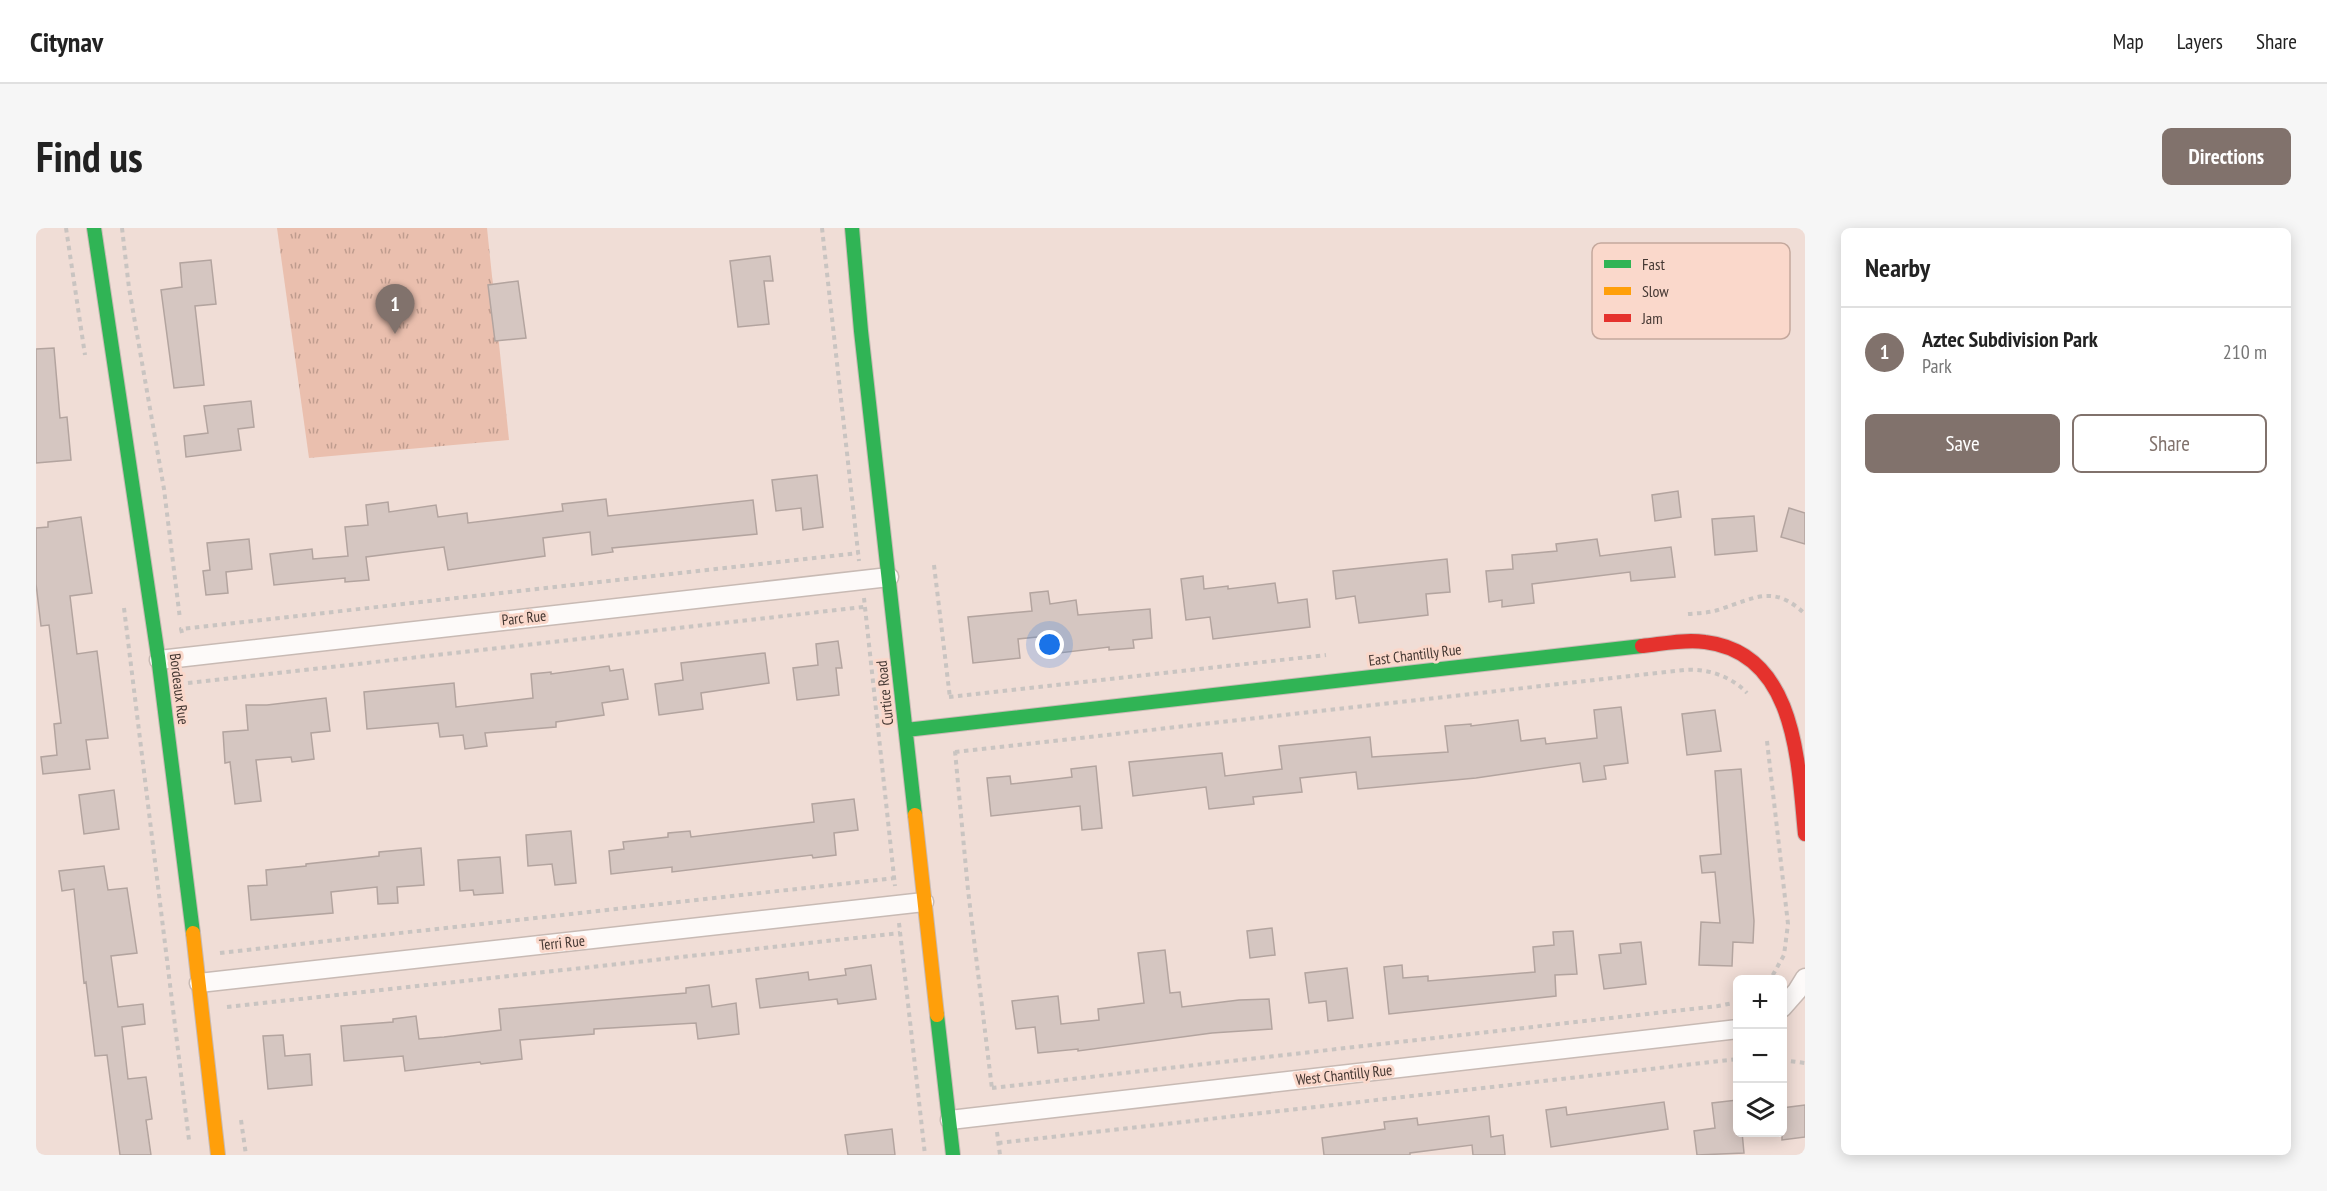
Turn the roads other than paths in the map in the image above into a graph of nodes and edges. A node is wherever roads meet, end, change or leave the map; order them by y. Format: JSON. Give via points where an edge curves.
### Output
{"nodes":[{"id":1,"x":94,"y":228,"type":"edge"},
{"id":2,"x":852,"y":228,"type":"edge"},
{"id":3,"x":889,"y":577,"type":"junction"},
{"id":4,"x":159,"y":660,"type":"junction"},
{"id":5,"x":906,"y":730,"type":"junction"},
{"id":6,"x":1804,"y":828,"type":"edge"},
{"id":7,"x":924,"y":903,"type":"junction"},
{"id":8,"x":1805,"y":978,"type":"edge"},
{"id":9,"x":199,"y":983,"type":"junction"},
{"id":10,"x":1787,"y":1002,"type":"edge"},
{"id":11,"x":1733,"y":1029,"type":"edge"},
{"id":12,"x":950,"y":1120,"type":"junction"},
{"id":13,"x":218,"y":1155,"type":"edge"},
{"id":14,"x":953,"y":1155,"type":"edge"}],
"edges":[{"from":1,"to":4,"type":"street","name":"Bordeaux Rue"},
{"from":2,"to":3,"type":"street","name":"Curtice Road"},
{"from":3,"to":4,"type":"street","name":"Parc Rue"},
{"from":3,"to":5,"type":"street","name":"Curtice Road"},
{"from":4,"to":9,"type":"street","name":"Bordeaux Rue"},
{"from":5,"to":6,"type":"street","name":"East Chantilly Rue","via":[[1696,641],[1744,655],[1774,683],[1784,700]]},
{"from":5,"to":7,"type":"street","name":"Curtice Road"},
{"from":7,"to":9,"type":"street","name":"Terri Rue"},
{"from":7,"to":12,"type":"street","name":"Curtice Road"},
{"from":8,"to":10,"type":"street"},
{"from":9,"to":13,"type":"street","name":"Bordeaux Rue"},
{"from":11,"to":12,"type":"street","name":"West Chantilly Rue"},
{"from":12,"to":14,"type":"street","name":"Curtice Road"}]}
